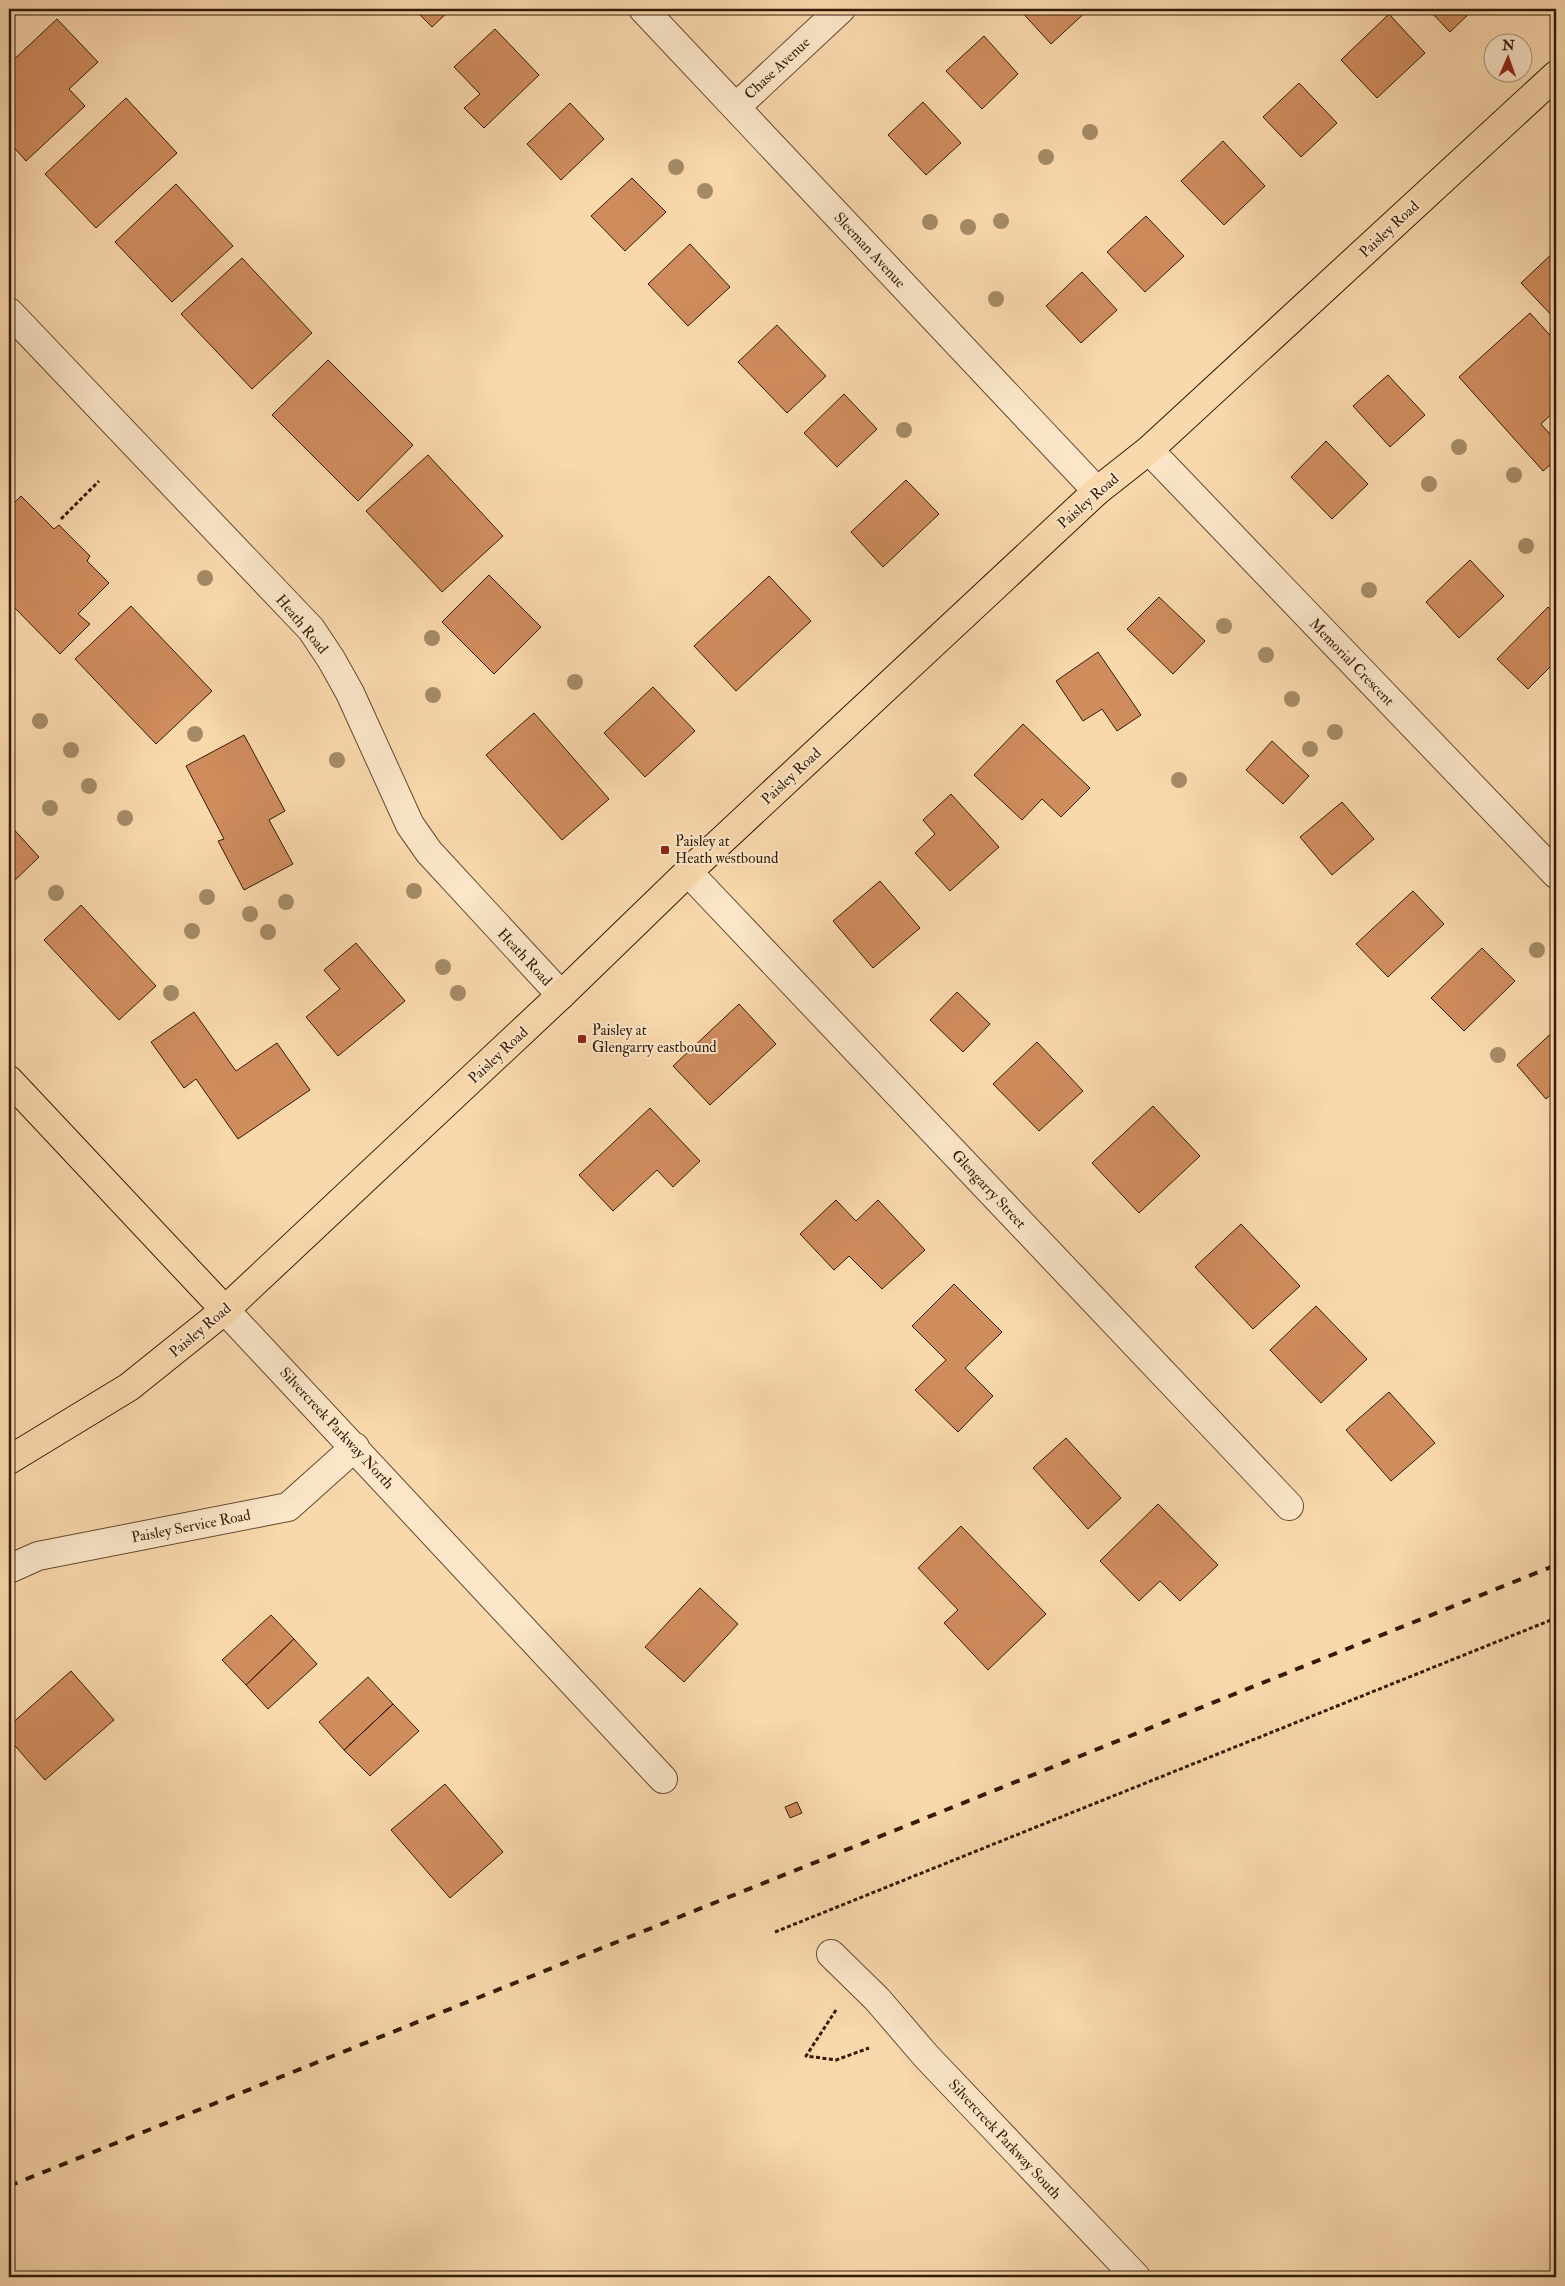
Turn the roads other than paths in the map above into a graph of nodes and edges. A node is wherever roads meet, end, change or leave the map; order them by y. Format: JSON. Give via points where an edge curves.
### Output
{"nodes":[{"id":1,"x":643,"y":9,"type":"edge"},
{"id":2,"x":841,"y":9,"type":"edge"},
{"id":3,"x":1556,"y":75,"type":"edge"},
{"id":4,"x":736,"y":106,"type":"junction"},
{"id":5,"x":9,"y":312,"type":"edge"},
{"id":6,"x":1149,"y":450,"type":"junction"},
{"id":7,"x":1097,"y":491,"type":"junction"},
{"id":8,"x":688,"y":872,"type":"junction"},
{"id":9,"x":1556,"y":874,"type":"edge"},
{"id":10,"x":561,"y":995,"type":"junction"},
{"id":11,"x":9,"y":1080,"type":"edge"},
{"id":12,"x":225,"y":1310,"type":"junction"},
{"id":13,"x":355,"y":1448,"type":"junction"},
{"id":14,"x":10,"y":1459,"type":"edge"},
{"id":15,"x":1289,"y":1506,"type":"dead end"},
{"id":16,"x":9,"y":1569,"type":"edge"},
{"id":17,"x":663,"y":1779,"type":"dead end"},
{"id":18,"x":831,"y":1954,"type":"dead end"},
{"id":19,"x":1136,"y":2277,"type":"edge"}],
"edges":[{"from":1,"to":4,"type":"street","name":"Sleeman Avenue"},
{"from":2,"to":4,"type":"street","name":"Chase Avenue"},
{"from":3,"to":6,"type":"main road","name":"Paisley Road"},
{"from":4,"to":7,"type":"street","name":"Sleeman Avenue"},
{"from":5,"to":10,"type":"street","name":"Heath Road","via":[[311,629],[350,693],[410,825],[424,846]]},
{"from":6,"to":7,"type":"main road","name":"Paisley Road"},
{"from":6,"to":9,"type":"street","name":"Memorial Crescent"},
{"from":7,"to":8,"type":"main road","name":"Paisley Road"},
{"from":8,"to":10,"type":"main road","name":"Paisley Road"},
{"from":8,"to":15,"type":"street","name":"Glengarry Street"},
{"from":10,"to":12,"type":"main road","name":"Paisley Road"},
{"from":11,"to":12,"type":"main road","name":"Silvercreek Parkway North"},
{"from":12,"to":13,"type":"street","name":"Silvercreek Parkway North"},
{"from":12,"to":14,"type":"main road","name":"Paisley Road","via":[[129,1387]]},
{"from":13,"to":16,"type":"street","name":"Paisley Service Road","via":[[288,1507],[38,1556]]},
{"from":13,"to":17,"type":"street","name":"Silvercreek Parkway North"},
{"from":18,"to":19,"type":"street","name":"Silvercreek Parkway South","via":[[877,1999],[926,2056]]}]}
